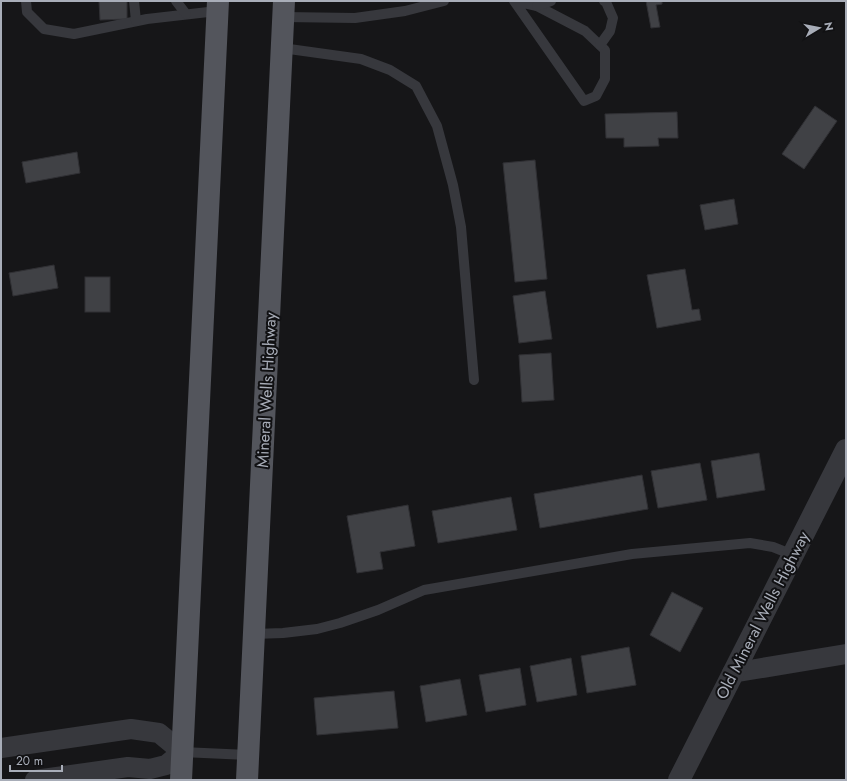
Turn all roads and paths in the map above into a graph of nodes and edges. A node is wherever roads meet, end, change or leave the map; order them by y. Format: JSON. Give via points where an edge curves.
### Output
{"nodes":[{"id":1,"x":26,"y":1,"type":"edge"},
{"id":2,"x":134,"y":1,"type":"edge"},
{"id":3,"x":176,"y":1,"type":"edge"},
{"id":4,"x":444,"y":1,"type":"edge"},
{"id":5,"x":515,"y":1,"type":"edge"},
{"id":6,"x":551,"y":1,"type":"edge"},
{"id":7,"x":604,"y":1,"type":"edge"},
{"id":8,"x":217,"y":6,"type":"edge"},
{"id":9,"x":537,"y":6,"type":"junction"},
{"id":10,"x":284,"y":9,"type":"edge"},
{"id":11,"x":186,"y":14,"type":"junction"},
{"id":12,"x":136,"y":21,"type":"junction"},
{"id":13,"x":600,"y":45,"type":"junction"},
{"id":14,"x":282,"y":48,"type":"junction"},
{"id":15,"x":474,"y":380,"type":"dead end"},
{"id":16,"x":846,"y":450,"type":"edge"},
{"id":17,"x":793,"y":555,"type":"junction"},
{"id":18,"x":254,"y":634,"type":"junction"},
{"id":19,"x":846,"y":654,"type":"edge"},
{"id":20,"x":732,"y":673,"type":"junction"},
{"id":21,"x":1,"y":748,"type":"edge"},
{"id":22,"x":182,"y":752,"type":"junction"},
{"id":23,"x":248,"y":755,"type":"junction"},
{"id":24,"x":35,"y":780,"type":"edge"},
{"id":25,"x":181,"y":780,"type":"edge"},
{"id":26,"x":247,"y":780,"type":"edge"},
{"id":27,"x":679,"y":780,"type":"edge"}],
"edges":[{"from":1,"to":12,"type":"lane","via":[[27,12],[44,29],[74,34]]},
{"from":2,"to":12,"type":"lane"},
{"from":3,"to":11,"type":"lane"},
{"from":4,"to":10,"type":"lane","via":[[405,11],[355,18]]},
{"from":5,"to":9,"type":"lane"},
{"from":5,"to":13,"type":"lane","via":[[584,101],[596,96],[605,80],[605,50]]},
{"from":6,"to":9,"type":"lane"},
{"from":7,"to":13,"type":"lane","via":[[614,18],[610,31]]},
{"from":8,"to":11,"type":"lane"},
{"from":8,"to":22,"type":"main road"},
{"from":9,"to":13,"type":"lane","via":[[585,31]]},
{"from":10,"to":14,"type":"main road","name":"Mineral Wells Highway"},
{"from":11,"to":12,"type":"lane"},
{"from":14,"to":15,"type":"lane","via":[[361,58],[390,70],[416,86],[437,126],[453,185],[461,227]]},
{"from":14,"to":18,"type":"main road","name":"Mineral Wells Highway"},
{"from":16,"to":17,"type":"street","name":"Old Mineral Wells Highway"},
{"from":17,"to":18,"type":"lane","via":[[773,547],[750,543],[632,554],[424,590],[378,610],[317,629]]},
{"from":17,"to":20,"type":"street","name":"Old Mineral Wells Highway"},
{"from":18,"to":23,"type":"main road","name":"Mineral Wells Highway"},
{"from":19,"to":20,"type":"street"},
{"from":20,"to":27,"type":"street","name":"Old Mineral Wells Highway"},
{"from":21,"to":22,"type":"street","via":[[131,729],[160,733]]},
{"from":22,"to":23,"type":"lane"},
{"from":22,"to":24,"type":"street","via":[[166,765],[150,769],[128,767]]},
{"from":22,"to":25,"type":"main road"},
{"from":23,"to":26,"type":"main road","name":"Mineral Wells Highway"}]}
